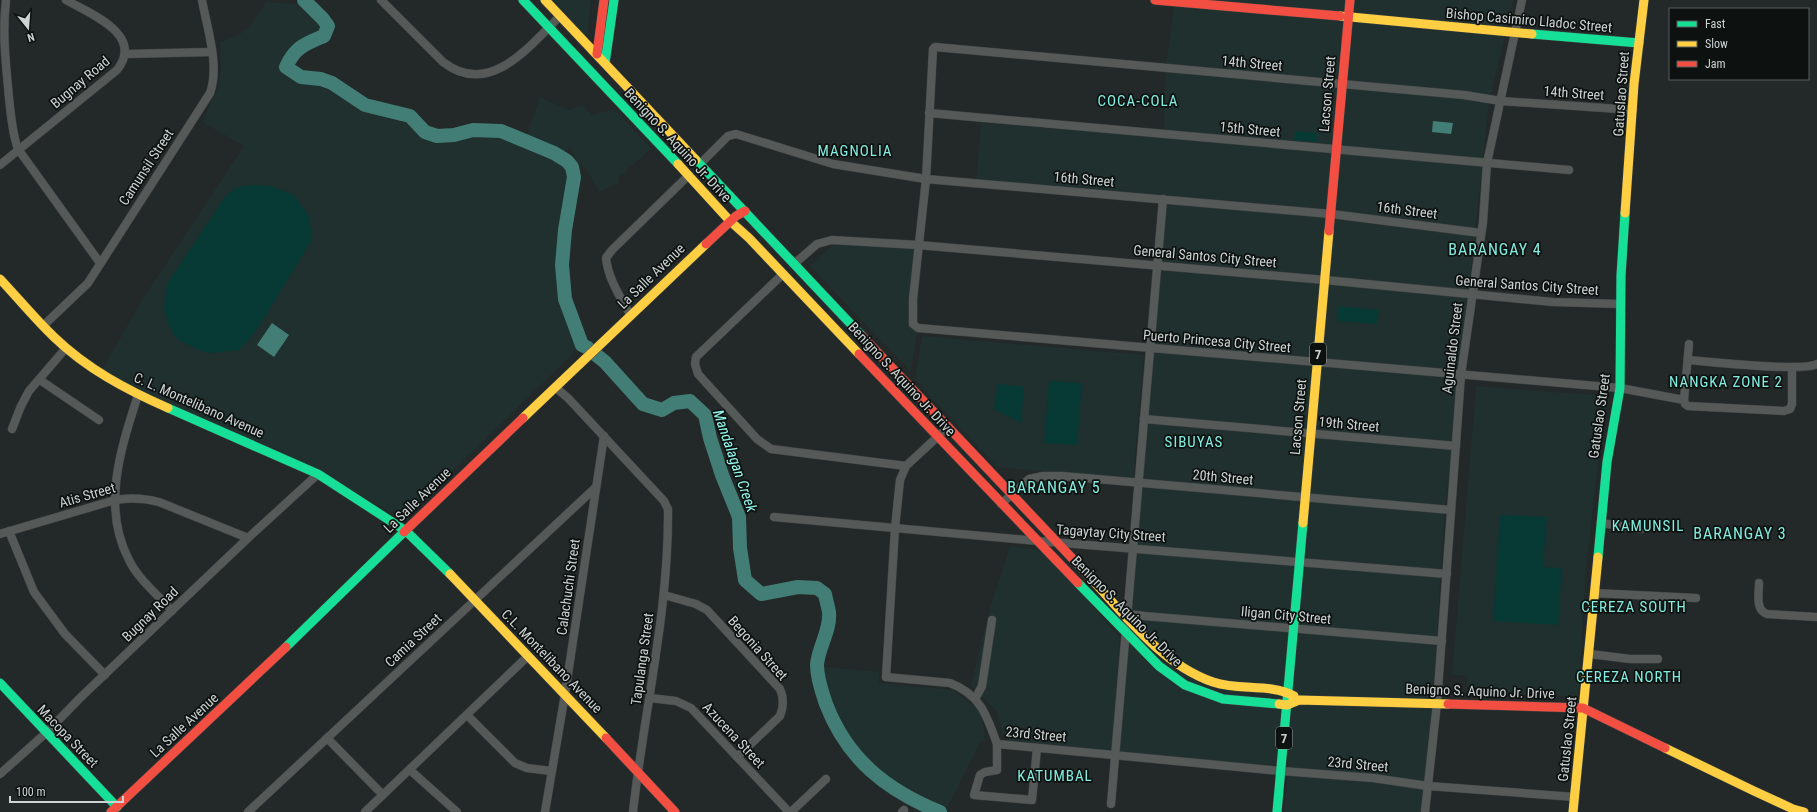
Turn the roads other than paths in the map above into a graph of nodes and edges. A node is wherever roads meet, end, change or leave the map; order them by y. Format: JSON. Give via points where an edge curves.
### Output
{"nodes":[{"id":1,"x":6,"y":0,"type":"edge"},
{"id":2,"x":66,"y":0,"type":"edge"},
{"id":3,"x":202,"y":0,"type":"edge"},
{"id":4,"x":382,"y":0,"type":"edge"},
{"id":5,"x":523,"y":0,"type":"edge"},
{"id":6,"x":545,"y":0,"type":"edge"},
{"id":7,"x":604,"y":0,"type":"edge"},
{"id":8,"x":614,"y":0,"type":"edge"},
{"id":9,"x":1155,"y":0,"type":"edge"},
{"id":10,"x":1350,"y":0,"type":"edge"},
{"id":11,"x":1522,"y":0,"type":"edge"},
{"id":12,"x":1644,"y":0,"type":"edge"},
{"id":13,"x":560,"y":16,"type":"junction"},
{"id":14,"x":1348,"y":18,"type":"junction"},
{"id":15,"x":549,"y":27,"type":"junction"},
{"id":16,"x":1515,"y":33,"type":"junction"},
{"id":17,"x":1639,"y":43,"type":"junction"},
{"id":18,"x":211,"y":52,"type":"junction"},
{"id":19,"x":126,"y":54,"type":"junction"},
{"id":20,"x":597,"y":54,"type":"junction"},
{"id":21,"x":605,"y":63,"type":"junction"},
{"id":22,"x":1342,"y":85,"type":"junction"},
{"id":23,"x":1501,"y":101,"type":"junction"},
{"id":24,"x":1633,"y":110,"type":"junction"},
{"id":25,"x":929,"y":113,"type":"junction"},
{"id":26,"x":18,"y":149,"type":"junction"},
{"id":27,"x":1336,"y":150,"type":"junction"},
{"id":28,"x":1487,"y":163,"type":"junction"},
{"id":29,"x":700,"y":164,"type":"junction"},
{"id":30,"x":0,"y":166,"type":"edge"},
{"id":31,"x":1569,"y":170,"type":"dead end"},
{"id":32,"x":689,"y":175,"type":"junction"},
{"id":33,"x":926,"y":179,"type":"junction"},
{"id":34,"x":1163,"y":199,"type":"junction"},
{"id":35,"x":745,"y":211,"type":"junction"},
{"id":36,"x":1331,"y":214,"type":"junction"},
{"id":37,"x":730,"y":221,"type":"junction"},
{"id":38,"x":1481,"y":233,"type":"junction"},
{"id":39,"x":918,"y":245,"type":"junction"},
{"id":40,"x":100,"y":263,"type":"junction"},
{"id":41,"x":794,"y":264,"type":"junction"},
{"id":42,"x":1157,"y":265,"type":"junction"},
{"id":43,"x":783,"y":274,"type":"junction"},
{"id":44,"x":0,"y":280,"type":"edge"},
{"id":45,"x":1325,"y":280,"type":"junction"},
{"id":46,"x":1472,"y":295,"type":"junction"},
{"id":47,"x":825,"y":296,"type":"junction"},
{"id":48,"x":1620,"y":304,"type":"junction"},
{"id":49,"x":814,"y":306,"type":"junction"},
{"id":50,"x":631,"y":316,"type":"junction"},
{"id":51,"x":43,"y":326,"type":"junction"},
{"id":52,"x":1689,"y":344,"type":"dead end"},
{"id":53,"x":66,"y":348,"type":"junction"},
{"id":54,"x":1150,"y":349,"type":"junction"},
{"id":55,"x":1688,"y":360,"type":"junction"},
{"id":56,"x":1317,"y":363,"type":"junction"},
{"id":57,"x":1817,"y":364,"type":"edge"},
{"id":58,"x":1792,"y":367,"type":"junction"},
{"id":59,"x":898,"y":374,"type":"junction"},
{"id":60,"x":1461,"y":375,"type":"junction"},
{"id":61,"x":40,"y":380,"type":"junction"},
{"id":62,"x":887,"y":384,"type":"junction"},
{"id":63,"x":555,"y":387,"type":"junction"},
{"id":64,"x":1620,"y":388,"type":"junction"},
{"id":65,"x":138,"y":395,"type":"junction"},
{"id":66,"x":1684,"y":400,"type":"junction"},
{"id":67,"x":1144,"y":419,"type":"junction"},
{"id":68,"x":99,"y":420,"type":"dead end"},
{"id":69,"x":948,"y":427,"type":"junction"},
{"id":70,"x":12,"y":429,"type":"dead end"},
{"id":71,"x":1311,"y":434,"type":"junction"},
{"id":72,"x":604,"y":436,"type":"junction"},
{"id":73,"x":937,"y":436,"type":"junction"},
{"id":74,"x":1456,"y":446,"type":"junction"},
{"id":75,"x":906,"y":466,"type":"junction"},
{"id":76,"x":318,"y":474,"type":"junction"},
{"id":77,"x":1139,"y":483,"type":"junction"},
{"id":78,"x":595,"y":488,"type":"junction"},
{"id":79,"x":1012,"y":495,"type":"junction"},
{"id":80,"x":1305,"y":497,"type":"junction"},
{"id":81,"x":115,"y":500,"type":"junction"},
{"id":82,"x":1001,"y":504,"type":"junction"},
{"id":83,"x":1451,"y":510,"type":"junction"},
{"id":84,"x":774,"y":518,"type":"dead end"},
{"id":85,"x":1601,"y":523,"type":"junction"},
{"id":86,"x":895,"y":528,"type":"junction"},
{"id":87,"x":1641,"y":529,"type":"dead end"},
{"id":88,"x":406,"y":531,"type":"junction"},
{"id":89,"x":9,"y":532,"type":"junction"},
{"id":90,"x":0,"y":534,"type":"edge"},
{"id":91,"x":248,"y":538,"type":"junction"},
{"id":92,"x":1038,"y":541,"type":"junction"},
{"id":93,"x":1057,"y":542,"type":"junction"},
{"id":94,"x":1133,"y":548,"type":"junction"},
{"id":95,"x":1300,"y":562,"type":"junction"},
{"id":96,"x":1447,"y":574,"type":"junction"},
{"id":97,"x":1759,"y":583,"type":"dead end"},
{"id":98,"x":1594,"y":593,"type":"junction"},
{"id":99,"x":664,"y":595,"type":"junction"},
{"id":100,"x":1696,"y":598,"type":"dead end"},
{"id":101,"x":474,"y":600,"type":"junction"},
{"id":102,"x":172,"y":611,"type":"junction"},
{"id":103,"x":1127,"y":616,"type":"junction"},
{"id":104,"x":1817,"y":617,"type":"edge"},
{"id":105,"x":992,"y":620,"type":"dead end"},
{"id":106,"x":1293,"y":629,"type":"junction"},
{"id":107,"x":1126,"y":633,"type":"junction"},
{"id":108,"x":1442,"y":641,"type":"junction"},
{"id":109,"x":1590,"y":654,"type":"junction"},
{"id":110,"x":528,"y":656,"type":"junction"},
{"id":111,"x":1658,"y":659,"type":"dead end"},
{"id":112,"x":105,"y":675,"type":"junction"},
{"id":113,"x":0,"y":683,"type":"edge"},
{"id":114,"x":1288,"y":691,"type":"junction"},
{"id":115,"x":565,"y":694,"type":"junction"},
{"id":116,"x":650,"y":698,"type":"junction"},
{"id":117,"x":975,"y":699,"type":"junction"},
{"id":118,"x":1299,"y":700,"type":"junction"},
{"id":119,"x":1437,"y":703,"type":"junction"},
{"id":120,"x":1286,"y":705,"type":"junction"},
{"id":121,"x":1583,"y":708,"type":"junction"},
{"id":122,"x":467,"y":715,"type":"junction"},
{"id":123,"x":46,"y":733,"type":"junction"},
{"id":124,"x":327,"y":738,"type":"junction"},
{"id":125,"x":998,"y":744,"type":"junction"},
{"id":126,"x":1037,"y":748,"type":"junction"},
{"id":127,"x":1115,"y":754,"type":"junction"},
{"id":128,"x":737,"y":757,"type":"junction"},
{"id":129,"x":410,"y":770,"type":"junction"},
{"id":130,"x":551,"y":771,"type":"junction"},
{"id":131,"x":1280,"y":771,"type":"junction"},
{"id":132,"x":637,"y":772,"type":"junction"},
{"id":133,"x":0,"y":774,"type":"edge"},
{"id":134,"x":826,"y":779,"type":"dead end"},
{"id":135,"x":1428,"y":786,"type":"junction"},
{"id":136,"x":383,"y":795,"type":"junction"},
{"id":137,"x":1575,"y":797,"type":"junction"},
{"id":138,"x":1111,"y":804,"type":"dead end"},
{"id":139,"x":117,"y":810,"type":"edge"},
{"id":140,"x":248,"y":812,"type":"edge"},
{"id":141,"x":365,"y":812,"type":"edge"},
{"id":142,"x":457,"y":812,"type":"edge"},
{"id":143,"x":545,"y":812,"type":"edge"},
{"id":144,"x":632,"y":812,"type":"edge"},
{"id":145,"x":675,"y":812,"type":"edge"},
{"id":146,"x":790,"y":812,"type":"edge"},
{"id":147,"x":1277,"y":812,"type":"edge"},
{"id":148,"x":1425,"y":812,"type":"edge"},
{"id":149,"x":1574,"y":812,"type":"edge"},
{"id":150,"x":1804,"y":812,"type":"edge"}],
"edges":[{"from":1,"to":26,"type":"street","via":[[3,28],[13,130]]},
{"from":2,"to":19,"type":"street","name":"Bugnay Road","via":[[115,30],[124,41]]},
{"from":3,"to":18,"type":"street","name":"Camunsil Street"},
{"from":4,"to":15,"type":"street","via":[[443,62],[453,69],[471,75],[496,71],[513,62]]},
{"from":5,"to":15,"type":"main road","name":"Benigno S. Aquino Jr. Drive"},
{"from":6,"to":13,"type":"main road","name":"Benigno S. Aquino Jr. Drive"},
{"from":7,"to":20,"type":"main road"},
{"from":8,"to":21,"type":"main road"},
{"from":9,"to":14,"type":"main road","name":"Bishop Casimiro Lladoc Street"},
{"from":10,"to":14,"type":"main road","name":"Lacson Street","number":"7"},
{"from":11,"to":16,"type":"street","name":"Aguinaldo Street"},
{"from":12,"to":17,"type":"main road","name":"Gatuslao Street"},
{"from":13,"to":15,"type":"street"},
{"from":13,"to":20,"type":"main road","name":"Benigno S. Aquino Jr. Drive"},
{"from":14,"to":16,"type":"main road","name":"Bishop Casimiro Lladoc Street"},
{"from":14,"to":22,"type":"main road","name":"Lacson Street","number":"7"},
{"from":15,"to":32,"type":"main road","name":"Benigno S. Aquino Jr. Drive"},
{"from":16,"to":17,"type":"main road","name":"Bishop Casimiro Lladoc Street"},
{"from":16,"to":23,"type":"street","name":"Aguinaldo Street"},
{"from":17,"to":24,"type":"main road","name":"Gatuslao Street"},
{"from":18,"to":19,"type":"street"},
{"from":18,"to":40,"type":"street","name":"Camunsil Street","via":[[214,83],[210,92]]},
{"from":19,"to":26,"type":"street","name":"Bugnay Road","via":[[117,70]]},
{"from":20,"to":21,"type":"main road","name":"Benigno S. Aquino Jr. Drive"},
{"from":21,"to":29,"type":"main road","name":"Benigno S. Aquino Jr. Drive"},
{"from":22,"to":23,"type":"street","name":"14th Street","via":[[1464,95]]},
{"from":22,"to":25,"type":"street","name":"14th Street","via":[[938,46],[933,49]]},
{"from":22,"to":27,"type":"main road","name":"Lacson Street","number":"7"},
{"from":23,"to":24,"type":"street","name":"14th Street"},
{"from":23,"to":28,"type":"street","name":"Aguinaldo Street"},
{"from":24,"to":48,"type":"main road","name":"Gatuslao Street"},
{"from":25,"to":27,"type":"street","name":"15th Street"},
{"from":25,"to":33,"type":"street"},
{"from":26,"to":30,"type":"street","name":"Bugnay Road"},
{"from":26,"to":40,"type":"street"},
{"from":27,"to":28,"type":"street","name":"15th Street"},
{"from":27,"to":36,"type":"main road","name":"Lacson Street","number":"7"},
{"from":28,"to":31,"type":"street","name":"15th Street"},
{"from":28,"to":38,"type":"street","name":"Aguinaldo Street"},
{"from":29,"to":33,"type":"street","name":"16th Street","via":[[728,136],[736,134],[833,164]]},
{"from":29,"to":35,"type":"main road","name":"Benigno S. Aquino Jr. Drive"},
{"from":32,"to":37,"type":"main road","name":"Benigno S. Aquino Jr. Drive"},
{"from":32,"to":50,"type":"street","via":[[606,258],[615,287]]},
{"from":33,"to":34,"type":"street","name":"16th Street"},
{"from":33,"to":39,"type":"street"},
{"from":34,"to":36,"type":"street","name":"16th Street"},
{"from":34,"to":42,"type":"street"},
{"from":35,"to":37,"type":"main road","name":"La Salle Avenue"},
{"from":35,"to":41,"type":"main road","name":"Benigno S. Aquino Jr. Drive"},
{"from":36,"to":38,"type":"street","name":"16th Street"},
{"from":36,"to":45,"type":"main road","name":"Lacson Street","number":"7"},
{"from":37,"to":43,"type":"main road","name":"Benigno S. Aquino Jr. Drive"},
{"from":37,"to":50,"type":"main road","name":"La Salle Avenue"},
{"from":38,"to":46,"type":"street","name":"Aguinaldo Street"},
{"from":39,"to":41,"type":"street","name":"General Santos City Street","via":[[825,241],[817,244]]},
{"from":39,"to":42,"type":"street","name":"General Santos City Street"},
{"from":39,"to":54,"type":"street","name":"Puerto Princesa City Street","via":[[913,320],[918,328]]},
{"from":40,"to":51,"type":"street","name":"Camunsil Street","via":[[88,283]]},
{"from":41,"to":47,"type":"main road","name":"Benigno S. Aquino Jr. Drive"},
{"from":42,"to":45,"type":"street","name":"General Santos City Street"},
{"from":42,"to":54,"type":"street"},
{"from":43,"to":49,"type":"main road","name":"Benigno S. Aquino Jr. Drive"},
{"from":43,"to":75,"type":"street","via":[[696,357],[694,364],[698,374],[757,439],[771,449]]},
{"from":44,"to":51,"type":"main road","name":"C. L. Montelibano Avenue"},
{"from":45,"to":46,"type":"street","name":"General Santos City Street"},
{"from":45,"to":56,"type":"main road","name":"Lacson Street","number":"7"},
{"from":46,"to":48,"type":"street","name":"General Santos City Street","via":[[1553,302]]},
{"from":46,"to":60,"type":"street","name":"Aguinaldo Street"},
{"from":47,"to":49,"type":"main road"},
{"from":47,"to":59,"type":"main road","name":"Benigno S. Aquino Jr. Drive"},
{"from":48,"to":64,"type":"main road","name":"Gatuslao Street"},
{"from":49,"to":62,"type":"main road","name":"Benigno S. Aquino Jr. Drive"},
{"from":50,"to":63,"type":"main road","name":"La Salle Avenue"},
{"from":51,"to":53,"type":"main road","name":"C. L. Montelibano Avenue"},
{"from":52,"to":55,"type":"street"},
{"from":53,"to":61,"type":"street"},
{"from":53,"to":65,"type":"main road","name":"C. L. Montelibano Avenue","via":[[104,376]]},
{"from":54,"to":56,"type":"street","name":"Puerto Princesa City Street"},
{"from":54,"to":67,"type":"street"},
{"from":55,"to":58,"type":"street"},
{"from":55,"to":66,"type":"street"},
{"from":56,"to":60,"type":"street","name":"Puerto Princesa City Street"},
{"from":56,"to":71,"type":"main road","name":"Lacson Street","number":"7"},
{"from":57,"to":58,"type":"street"},
{"from":58,"to":66,"type":"street","name":"Puerto Princesa City Street","via":[[1790,410],[1688,406]]},
{"from":59,"to":62,"type":"main road"},
{"from":59,"to":69,"type":"main road","name":"Benigno S. Aquino Jr. Drive"},
{"from":60,"to":64,"type":"street","name":"Puerto Princesa City Street"},
{"from":60,"to":74,"type":"street","name":"Aguinaldo Street"},
{"from":61,"to":68,"type":"street"},
{"from":61,"to":70,"type":"street","via":[[29,391]]},
{"from":62,"to":73,"type":"main road","name":"Benigno S. Aquino Jr. Drive"},
{"from":63,"to":72,"type":"street"},
{"from":63,"to":88,"type":"main road","name":"La Salle Avenue"},
{"from":64,"to":66,"type":"street","name":"Puerto Princesa City Street"},
{"from":64,"to":85,"type":"main road","name":"Gatuslao Street","via":[[1607,462]]},
{"from":65,"to":76,"type":"main road","name":"C. L. Montelibano Avenue"},
{"from":65,"to":81,"type":"street","via":[[117,469]]},
{"from":67,"to":71,"type":"street","name":"19th Street"},
{"from":67,"to":77,"type":"street"},
{"from":69,"to":73,"type":"street"},
{"from":69,"to":79,"type":"main road","name":"Benigno S. Aquino Jr. Drive"},
{"from":71,"to":74,"type":"street","name":"19th Street"},
{"from":71,"to":80,"type":"main road","name":"Lacson Street","number":"7"},
{"from":72,"to":78,"type":"street","name":"Calachuchi Street"},
{"from":72,"to":99,"type":"street","name":"Tapulanga Street","via":[[664,501],[668,509]]},
{"from":73,"to":75,"type":"street"},
{"from":73,"to":82,"type":"main road","name":"Benigno S. Aquino Jr. Drive"},
{"from":74,"to":83,"type":"street","name":"Aguinaldo Street"},
{"from":75,"to":86,"type":"street","name":"23rd Street","via":[[900,480]]},
{"from":76,"to":88,"type":"main road","name":"C. L. Montelibano Avenue"},
{"from":76,"to":91,"type":"street","name":"Bugnay Road"},
{"from":77,"to":79,"type":"street","name":"20th Street","via":[[1043,476],[1029,479]]},
{"from":77,"to":80,"type":"street","name":"20th Street"},
{"from":77,"to":94,"type":"street"},
{"from":78,"to":101,"type":"street","name":"Camia Street"},
{"from":78,"to":115,"type":"street","name":"Calachuchi Street"},
{"from":79,"to":82,"type":"street","name":"20th Street"},
{"from":79,"to":93,"type":"main road","name":"Benigno S. Aquino Jr. Drive"},
{"from":80,"to":83,"type":"street","name":"20th Street"},
{"from":80,"to":95,"type":"main road","name":"Lacson Street","number":"7"},
{"from":81,"to":89,"type":"street","name":"Atis Street"},
{"from":81,"to":91,"type":"street","name":"Atis Street","via":[[128,497],[160,502]]},
{"from":81,"to":102,"type":"street","via":[[117,523],[129,561]]},
{"from":82,"to":92,"type":"main road","name":"Benigno S. Aquino Jr. Drive"},
{"from":83,"to":96,"type":"street","name":"Aguinaldo Street"},
{"from":84,"to":86,"type":"street","name":"Tagaytay City Street"},
{"from":85,"to":87,"type":"street"},
{"from":85,"to":98,"type":"main road","name":"Gatuslao Street"},
{"from":86,"to":92,"type":"street","name":"Tagaytay City Street"},
{"from":86,"to":117,"type":"street","name":"23rd Street","via":[[886,677],[950,683],[960,687]]},
{"from":88,"to":101,"type":"main road","name":"C.L. Montelibano Avenue"},
{"from":88,"to":139,"type":"main road","name":"La Salle Avenue"},
{"from":89,"to":90,"type":"street","name":"Atis Street"},
{"from":89,"to":112,"type":"street","via":[[34,592],[65,634]]},
{"from":91,"to":102,"type":"street","name":"Bugnay Road"},
{"from":92,"to":93,"type":"street","name":"Tagaytay City Street"},
{"from":92,"to":107,"type":"main road","name":"Benigno S. Aquino Jr. Drive"},
{"from":93,"to":94,"type":"street","name":"Tagaytay City Street"},
{"from":93,"to":103,"type":"main road","name":"Benigno S. Aquino Jr. Drive"},
{"from":94,"to":95,"type":"street","name":"Tagaytay City Street"},
{"from":94,"to":103,"type":"street"},
{"from":95,"to":96,"type":"street","name":"Tagaytay City Street"},
{"from":95,"to":106,"type":"main road","name":"Lacson Street","number":"7"},
{"from":96,"to":108,"type":"street","name":"Aguinaldo Street"},
{"from":97,"to":104,"type":"street","via":[[1762,612]]},
{"from":98,"to":100,"type":"street"},
{"from":98,"to":109,"type":"main road","name":"Gatuslao Street"},
{"from":99,"to":116,"type":"street","name":"Tapulanga Street"},
{"from":99,"to":128,"type":"street","name":"Begonia Street","via":[[696,604],[706,610],[780,689],[783,696],[780,716]]},
{"from":101,"to":110,"type":"main road","name":"C.L. Montelibano Avenue"},
{"from":101,"to":124,"type":"street","name":"Camia Street"},
{"from":102,"to":112,"type":"street","name":"Bugnay Road"},
{"from":103,"to":106,"type":"street","name":"Iligan City Street"},
{"from":103,"to":107,"type":"street"},
{"from":103,"to":114,"type":"main road","name":"Benigno S. Aquino Jr. Drive","via":[[1162,652],[1198,676],[1248,690]]},
{"from":105,"to":117,"type":"street","via":[[982,686]]},
{"from":106,"to":108,"type":"street","name":"Iligan City Street"},
{"from":106,"to":114,"type":"main road","name":"Lacson Street","number":"7"},
{"from":107,"to":120,"type":"main road","name":"Benigno S. Aquino Jr. Drive","via":[[1168,673],[1193,689],[1223,699]]},
{"from":107,"to":127,"type":"street"},
{"from":108,"to":119,"type":"street","name":"Aguinaldo Street"},
{"from":109,"to":111,"type":"street","via":[[1630,659]]},
{"from":109,"to":121,"type":"main road","name":"Gatuslao Street"},
{"from":110,"to":115,"type":"main road","name":"C.L. Montelibano Avenue"},
{"from":110,"to":122,"type":"street"},
{"from":112,"to":123,"type":"street","name":"Bugnay Road"},
{"from":113,"to":123,"type":"main road","name":"Macopa Street"},
{"from":114,"to":118,"type":"main road"},
{"from":114,"to":120,"type":"main road","name":"Lacson Street","number":"7"},
{"from":115,"to":130,"type":"street","name":"Calachuchi Street"},
{"from":115,"to":132,"type":"main road","name":"C.L. Montelibano Avenue"},
{"from":116,"to":128,"type":"street","name":"Azucena Street","via":[[676,701],[691,708]]},
{"from":116,"to":132,"type":"street","name":"Tapulanga Street"},
{"from":117,"to":125,"type":"street","name":"23rd Street","via":[[986,712]]},
{"from":118,"to":119,"type":"main road","name":"Benigno S. Aquino Jr. Drive"},
{"from":118,"to":120,"type":"main road","name":"Benigno S. Aquino Jr. Drive"},
{"from":119,"to":121,"type":"main road","name":"Benigno S. Aquino Jr. Drive"},
{"from":119,"to":135,"type":"street","name":"Aguinaldo Street"},
{"from":120,"to":131,"type":"main road","name":"Lacson Street","number":"7"},
{"from":121,"to":137,"type":"main road","name":"Gatuslao Street"},
{"from":121,"to":150,"type":"main road","name":"Benigno S. Aquino Jr. Drive","via":[[1760,794]]},
{"from":122,"to":129,"type":"street"},
{"from":122,"to":130,"type":"street","via":[[516,763],[527,768]]},
{"from":123,"to":133,"type":"street","name":"Bugnay Road"},
{"from":123,"to":139,"type":"main road","name":"Macopa Street"},
{"from":124,"to":136,"type":"street"},
{"from":124,"to":140,"type":"street","name":"Camia Street"},
{"from":125,"to":126,"type":"street","name":"23rd Street"},
{"from":125,"to":126,"type":"street","via":[[997,770],[980,775],[974,795],[1032,800]]},
{"from":126,"to":127,"type":"street","name":"23rd Street"},
{"from":127,"to":131,"type":"street","name":"23rd Street"},
{"from":127,"to":138,"type":"street"},
{"from":128,"to":146,"type":"street","name":"Azucena Street"},
{"from":129,"to":136,"type":"street"},
{"from":129,"to":142,"type":"street"},
{"from":130,"to":143,"type":"street","name":"Calachuchi Street"},
{"from":131,"to":135,"type":"street","name":"23rd Street","via":[[1373,778]]},
{"from":131,"to":147,"type":"main road","name":"Lacson Street","number":"7"},
{"from":132,"to":144,"type":"street","name":"Tapulanga Street"},
{"from":132,"to":145,"type":"main road","name":"C.L. Montelibano Avenue"},
{"from":134,"to":146,"type":"street"},
{"from":135,"to":137,"type":"street","name":"23rd Street"},
{"from":135,"to":148,"type":"street","name":"Aguinaldo Street"},
{"from":136,"to":141,"type":"street"},
{"from":137,"to":149,"type":"main road","name":"Gatuslao Street"}]}
